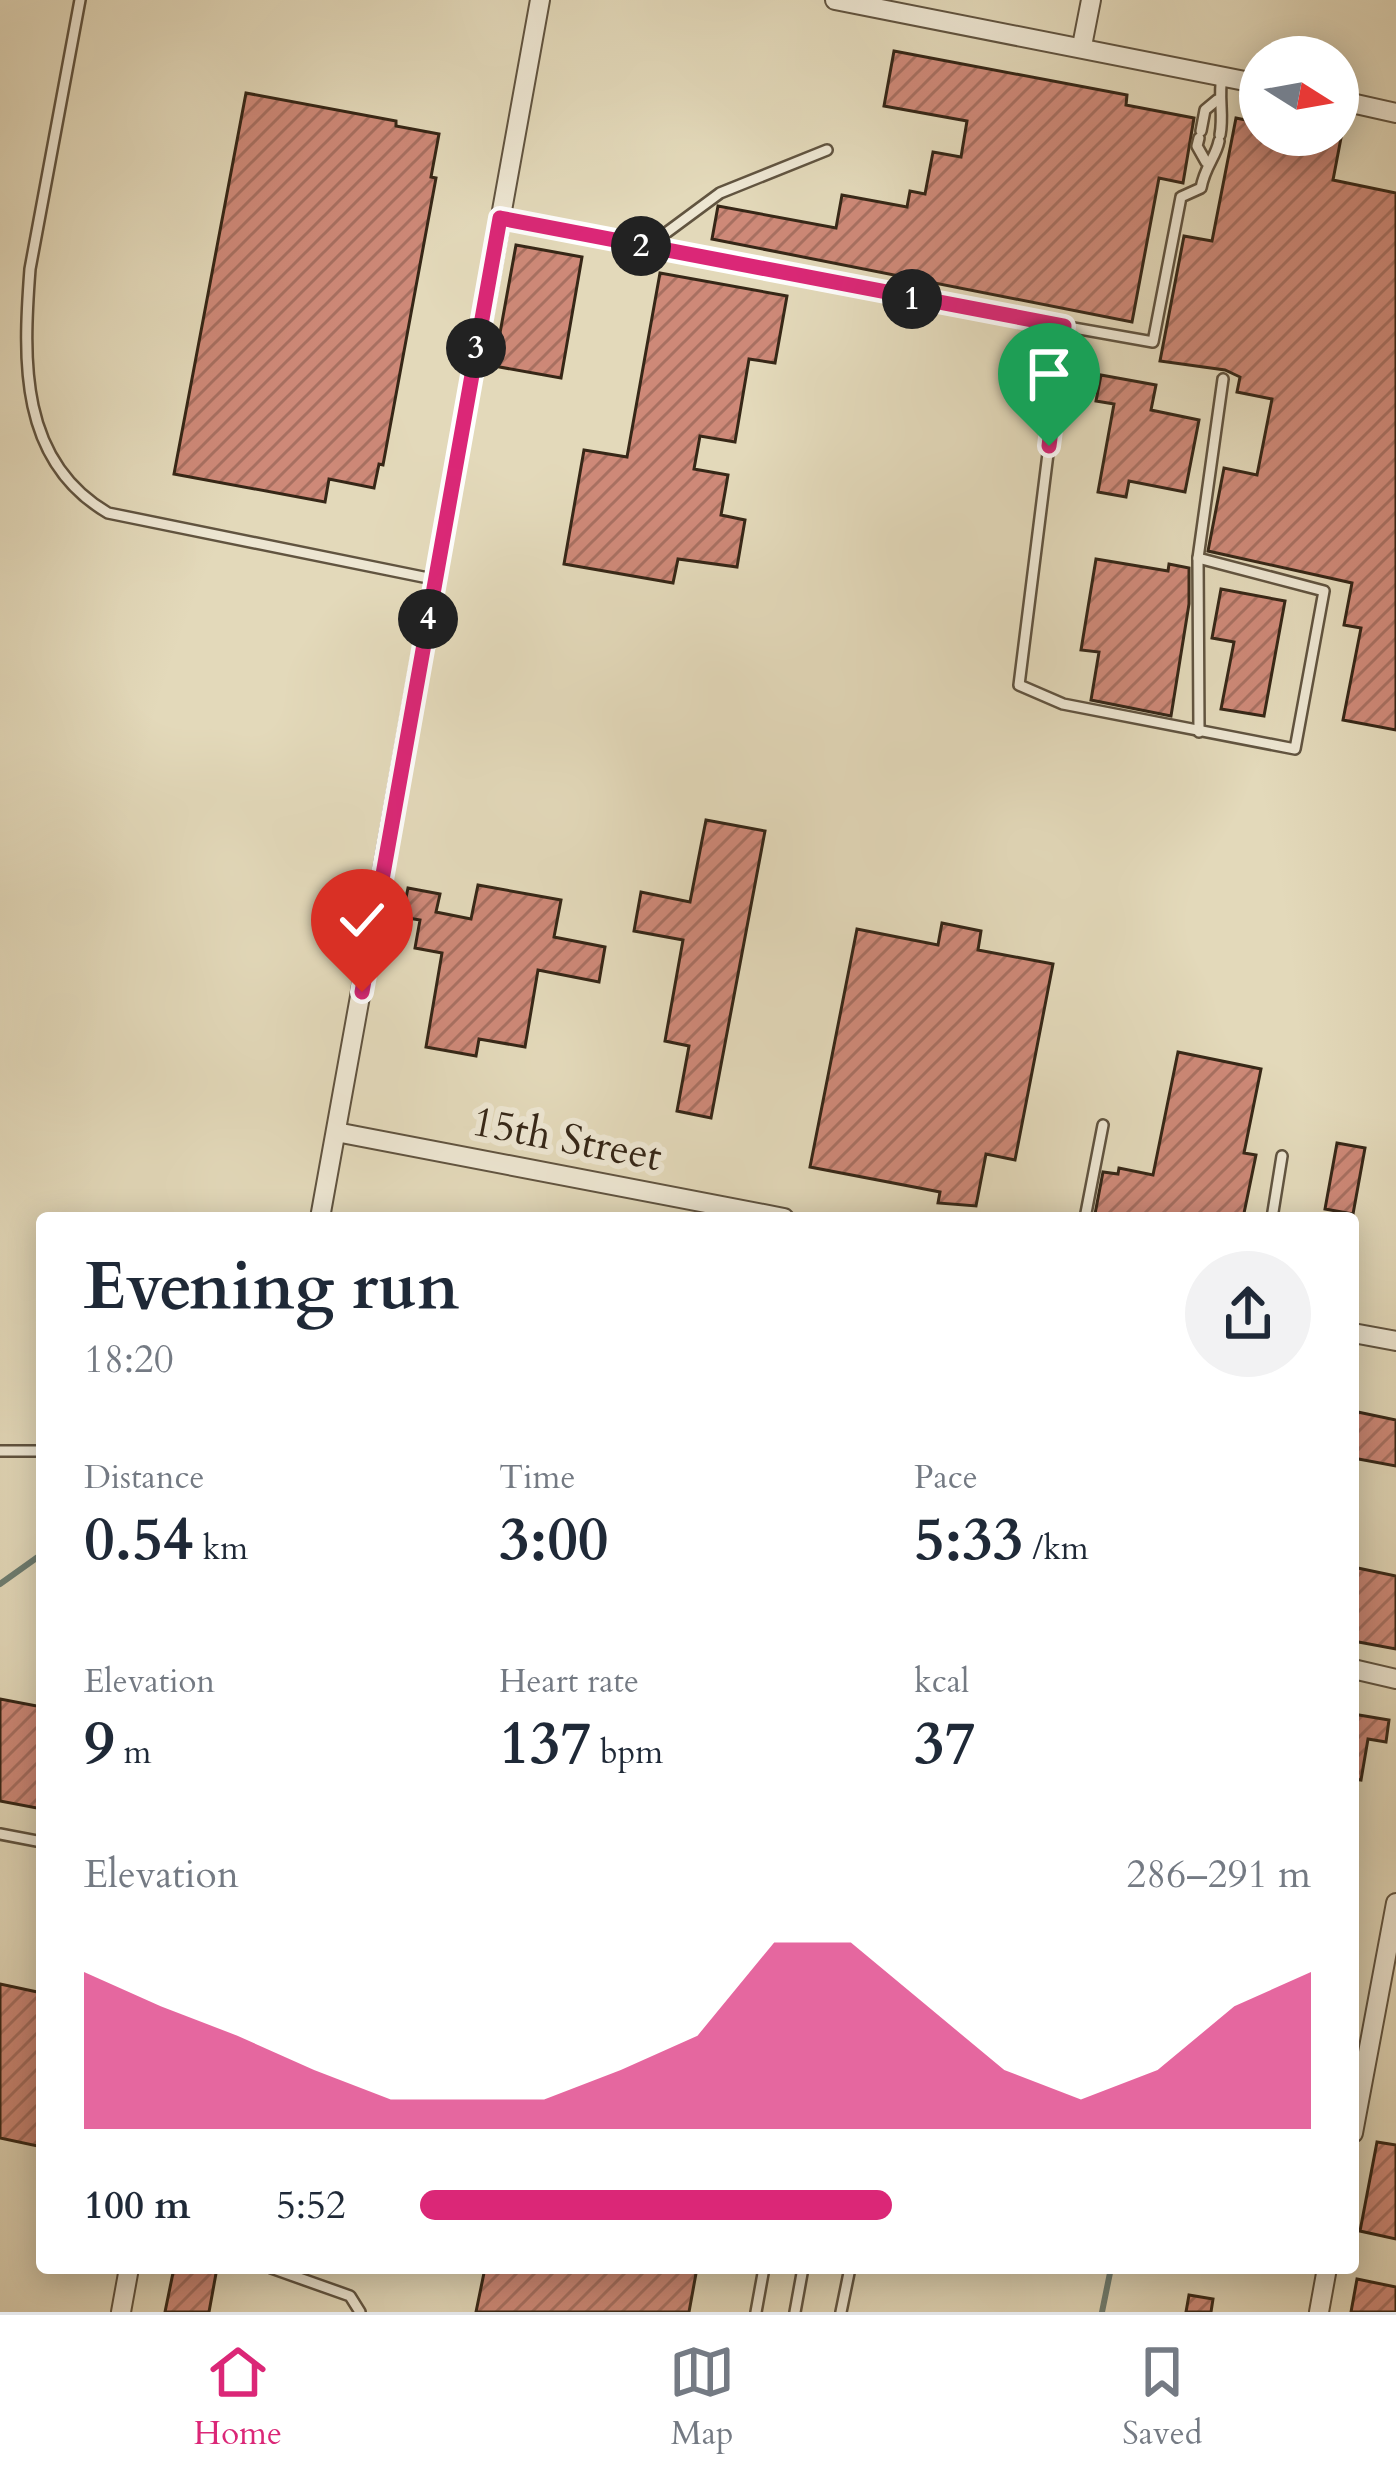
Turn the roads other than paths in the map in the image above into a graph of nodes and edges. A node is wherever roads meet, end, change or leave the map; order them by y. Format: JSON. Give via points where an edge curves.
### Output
{"nodes":[{"id":1,"x":80,"y":0,"type":"edge"},
{"id":2,"x":540,"y":0,"type":"edge"},
{"id":3,"x":835,"y":0,"type":"edge"},
{"id":4,"x":1091,"y":0,"type":"edge"},
{"id":5,"x":930,"y":9,"type":"edge"},
{"id":6,"x":1082,"y":46,"type":"junction"},
{"id":7,"x":1222,"y":76,"type":"junction"},
{"id":8,"x":1239,"y":80,"type":"edge"},
{"id":9,"x":1217,"y":100,"type":"junction"},
{"id":10,"x":1359,"y":104,"type":"edge"},
{"id":11,"x":1396,"y":112,"type":"edge"},
{"id":12,"x":827,"y":151,"type":"dead end"},
{"id":13,"x":1206,"y":162,"type":"junction"},
{"id":14,"x":500,"y":218,"type":"junction"},
{"id":15,"x":646,"y":247,"type":"junction"},
{"id":16,"x":1064,"y":326,"type":"junction"},
{"id":17,"x":1223,"y":379,"type":"dead end"},
{"id":18,"x":1198,"y":558,"type":"junction"},
{"id":19,"x":433,"y":579,"type":"junction"},
{"id":20,"x":1198,"y":733,"type":"junction"},
{"id":21,"x":1103,"y":1125,"type":"dead end"},
{"id":22,"x":336,"y":1132,"type":"junction"},
{"id":23,"x":1282,"y":1156,"type":"dead end"},
{"id":24,"x":321,"y":1212,"type":"edge"},
{"id":25,"x":753,"y":1212,"type":"edge"},
{"id":26,"x":1086,"y":1212,"type":"edge"},
{"id":27,"x":1273,"y":1212,"type":"edge"},
{"id":28,"x":1359,"y":1334,"type":"edge"},
{"id":29,"x":1396,"y":1341,"type":"edge"},
{"id":30,"x":36,"y":1450,"type":"edge"},
{"id":31,"x":0,"y":1451,"type":"edge"},
{"id":32,"x":1359,"y":1670,"type":"edge"},
{"id":33,"x":1396,"y":1678,"type":"edge"},
{"id":34,"x":0,"y":1834,"type":"edge"},
{"id":35,"x":36,"y":1841,"type":"edge"},
{"id":36,"x":1396,"y":1903,"type":"edge"},
{"id":37,"x":1389,"y":1985,"type":"edge"},
{"id":38,"x":1359,"y":2108,"type":"edge"},
{"id":39,"x":128,"y":2274,"type":"edge"},
{"id":40,"x":288,"y":2274,"type":"edge"},
{"id":41,"x":763,"y":2274,"type":"edge"},
{"id":42,"x":802,"y":2274,"type":"edge"},
{"id":43,"x":849,"y":2274,"type":"edge"},
{"id":44,"x":1326,"y":2274,"type":"edge"},
{"id":45,"x":121,"y":2312,"type":"edge"},
{"id":46,"x":360,"y":2312,"type":"edge"},
{"id":47,"x":756,"y":2312,"type":"edge"},
{"id":48,"x":795,"y":2312,"type":"edge"},
{"id":49,"x":841,"y":2312,"type":"edge"},
{"id":50,"x":1318,"y":2312,"type":"edge"}],
"edges":[{"from":1,"to":19,"type":"lane","via":[[26,315],[37,424],[55,468],[108,513]]},
{"from":2,"to":14,"type":"street"},
{"from":3,"to":5,"type":"street"},
{"from":4,"to":6,"type":"street"},
{"from":5,"to":6,"type":"street"},
{"from":6,"to":7,"type":"street"},
{"from":7,"to":8,"type":"street"},
{"from":7,"to":9,"type":"lane"},
{"from":9,"to":13,"type":"lane","via":[[1220,138]]},
{"from":9,"to":13,"type":"lane","via":[[1205,110],[1197,146]]},
{"from":10,"to":11,"type":"street"},
{"from":12,"to":15,"type":"lane","via":[[720,193]]},
{"from":13,"to":16,"type":"lane","via":[[1201,188],[1181,196],[1153,341]]},
{"from":14,"to":15,"type":"lane"},
{"from":14,"to":19,"type":"street"},
{"from":15,"to":16,"type":"lane"},
{"from":16,"to":20,"type":"lane","via":[[1019,685],[1063,704]]},
{"from":17,"to":18,"type":"lane"},
{"from":18,"to":20,"type":"lane"},
{"from":18,"to":20,"type":"lane","via":[[1324,591],[1295,749]]},
{"from":19,"to":22,"type":"street"},
{"from":21,"to":26,"type":"lane"},
{"from":22,"to":24,"type":"street"},
{"from":22,"to":25,"type":"street","name":"15th Street"},
{"from":23,"to":27,"type":"lane"},
{"from":28,"to":29,"type":"street"},
{"from":30,"to":31,"type":"lane"},
{"from":32,"to":33,"type":"street"},
{"from":34,"to":35,"type":"lane"},
{"from":36,"to":37,"type":"street"},
{"from":37,"to":38,"type":"street"},
{"from":39,"to":45,"type":"street"},
{"from":40,"to":46,"type":"lane","via":[[350,2296]]},
{"from":41,"to":47,"type":"lane"},
{"from":42,"to":48,"type":"lane"},
{"from":43,"to":49,"type":"lane"},
{"from":44,"to":50,"type":"street"}]}
